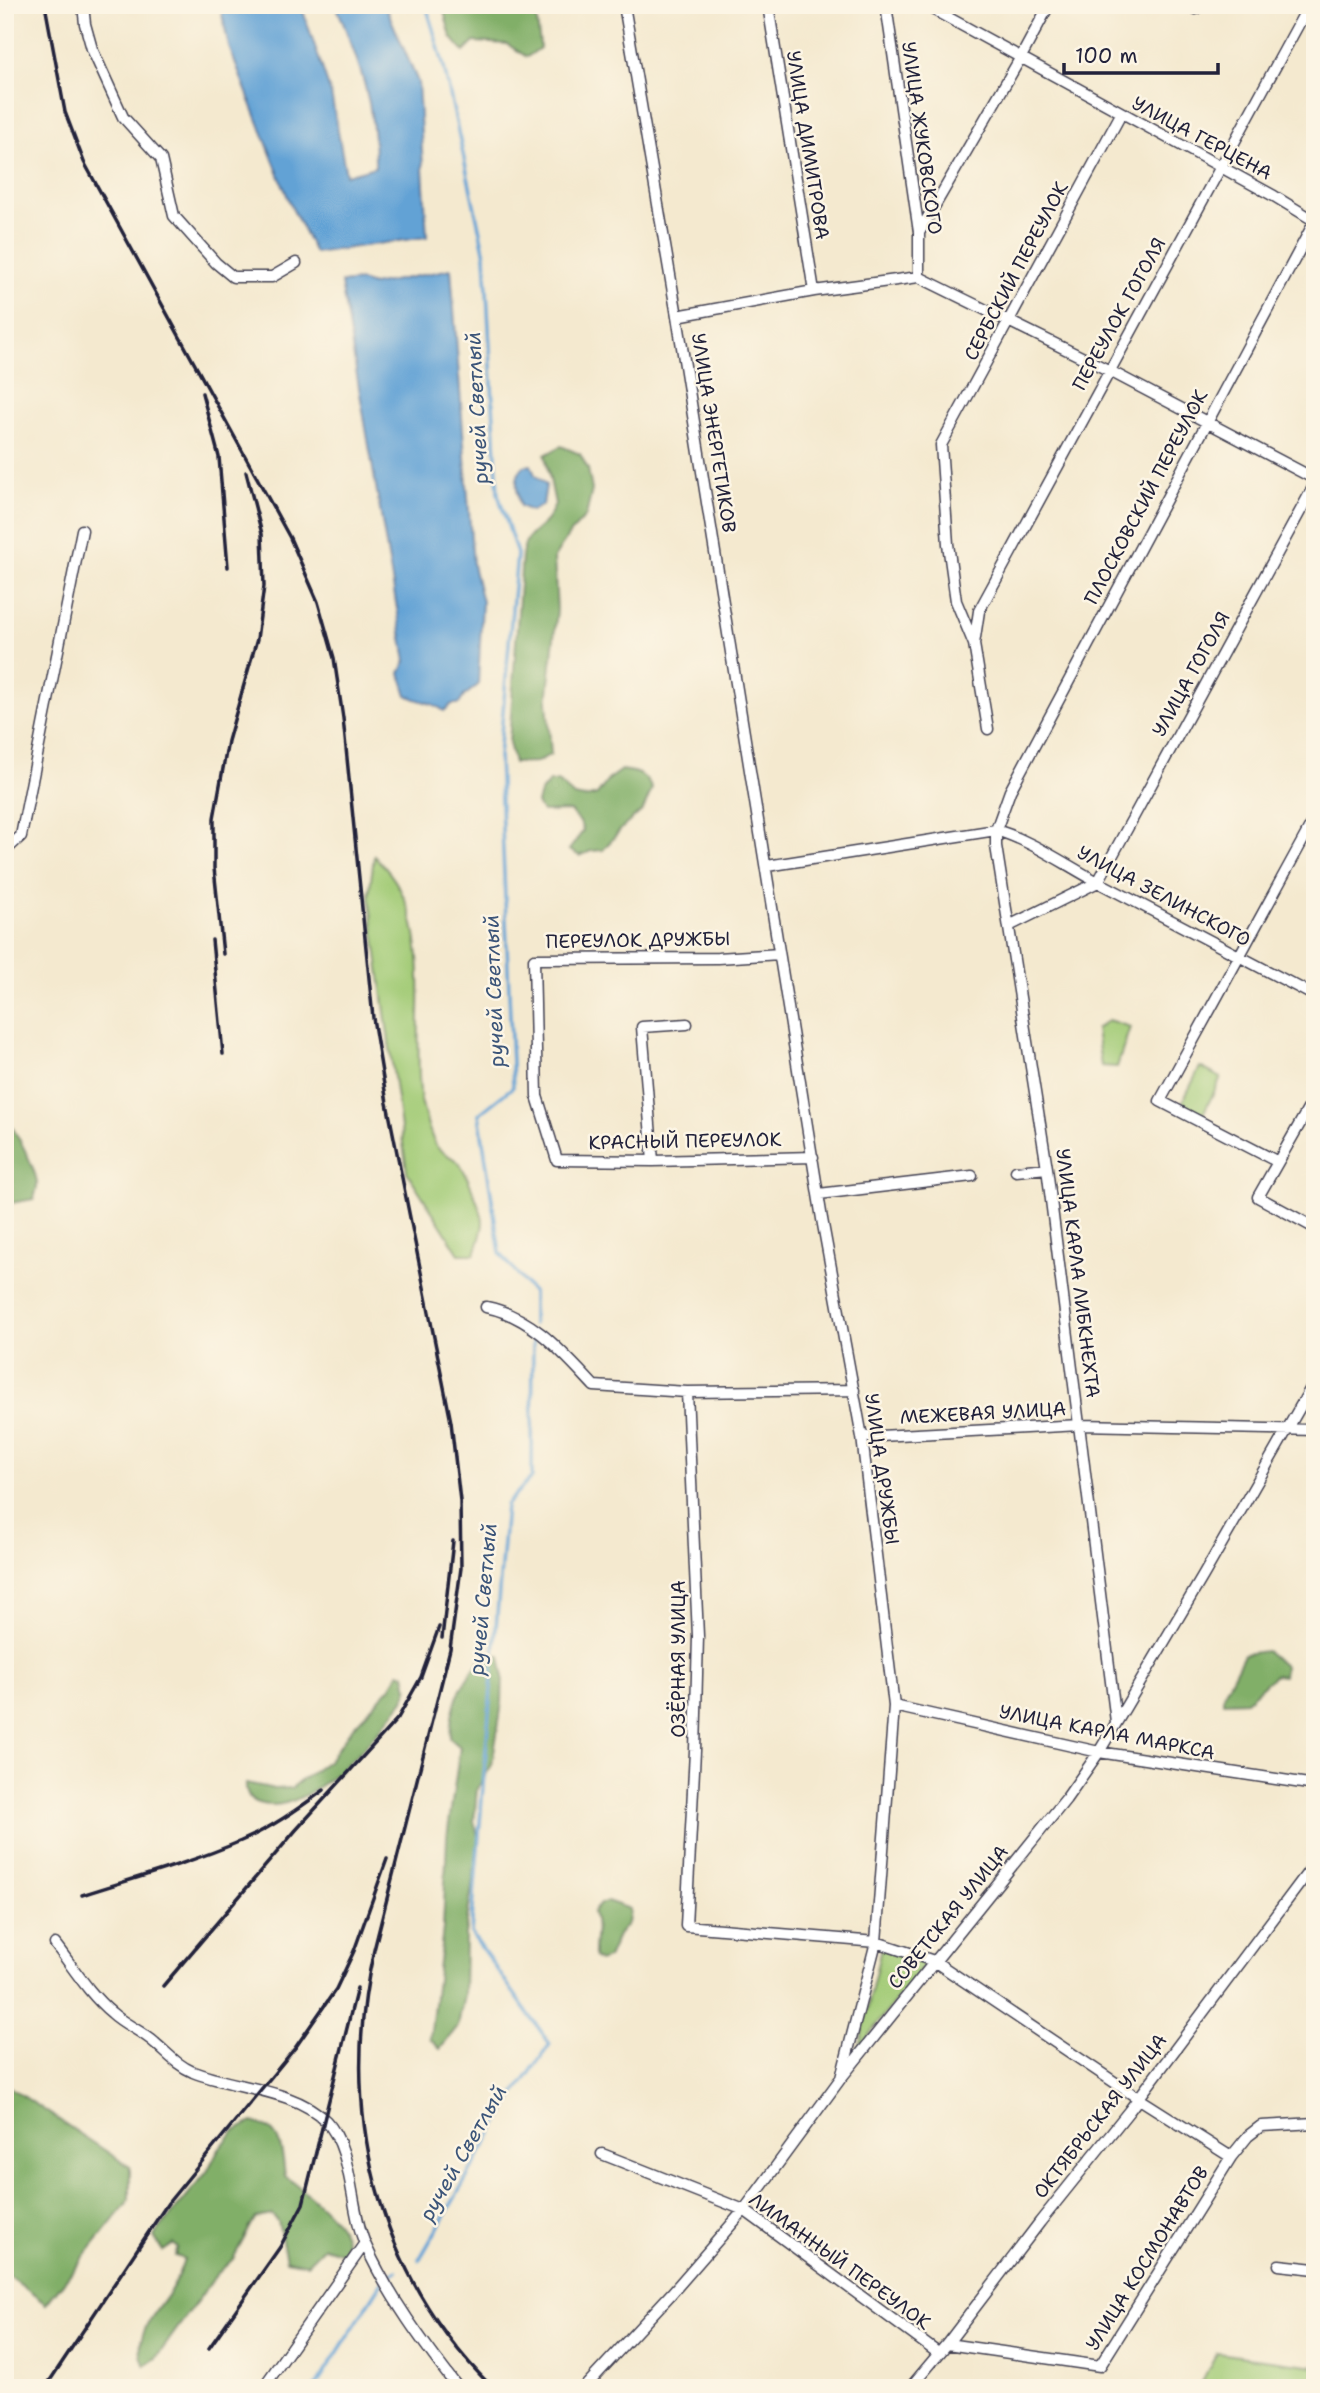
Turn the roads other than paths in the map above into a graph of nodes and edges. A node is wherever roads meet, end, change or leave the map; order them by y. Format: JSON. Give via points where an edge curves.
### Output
{"nodes":[{"id":1,"x":83,"y":5,"type":"edge"},
{"id":2,"x":624,"y":5,"type":"edge"},
{"id":3,"x":768,"y":5,"type":"edge"},
{"id":4,"x":886,"y":5,"type":"edge"},
{"id":5,"x":925,"y":5,"type":"edge"},
{"id":6,"x":1049,"y":5,"type":"edge"},
{"id":7,"x":1309,"y":5,"type":"edge"},
{"id":8,"x":1021,"y":57,"type":"junction"},
{"id":9,"x":1121,"y":114,"type":"junction"},
{"id":10,"x":1219,"y":167,"type":"junction"},
{"id":11,"x":1315,"y":221,"type":"edge"},
{"id":12,"x":919,"y":232,"type":"junction"},
{"id":13,"x":296,"y":263,"type":"dead end"},
{"id":14,"x":919,"y":277,"type":"junction"},
{"id":15,"x":814,"y":291,"type":"junction"},
{"id":16,"x":677,"y":316,"type":"junction"},
{"id":17,"x":1009,"y":321,"type":"junction"},
{"id":18,"x":1108,"y":370,"type":"junction"},
{"id":19,"x":1206,"y":422,"type":"junction"},
{"id":20,"x":1315,"y":482,"type":"edge"},
{"id":21,"x":82,"y":530,"type":"dead end"},
{"id":22,"x":974,"y":643,"type":"junction"},
{"id":23,"x":988,"y":729,"type":"dead end"},
{"id":24,"x":1315,"y":818,"type":"edge"},
{"id":25,"x":996,"y":830,"type":"junction"},
{"id":26,"x":5,"y":851,"type":"edge"},
{"id":27,"x":767,"y":866,"type":"junction"},
{"id":28,"x":1098,"y":881,"type":"junction"},
{"id":29,"x":1009,"y":926,"type":"junction"},
{"id":30,"x":779,"y":954,"type":"junction"},
{"id":31,"x":1240,"y":956,"type":"junction"},
{"id":32,"x":1315,"y":996,"type":"edge"},
{"id":33,"x":687,"y":1024,"type":"dead end"},
{"id":34,"x":1315,"y":1097,"type":"edge"},
{"id":35,"x":813,"y":1157,"type":"junction"},
{"id":36,"x":557,"y":1160,"type":"joint"},
{"id":37,"x":653,"y":1161,"type":"junction"},
{"id":38,"x":1278,"y":1162,"type":"junction"},
{"id":39,"x":1047,"y":1168,"type":"junction"},
{"id":40,"x":1016,"y":1171,"type":"dead end"},
{"id":41,"x":972,"y":1176,"type":"dead end"},
{"id":42,"x":819,"y":1194,"type":"junction"},
{"id":43,"x":1315,"y":1228,"type":"edge"},
{"id":44,"x":486,"y":1307,"type":"dead end"},
{"id":45,"x":1315,"y":1381,"type":"edge"},
{"id":46,"x":854,"y":1390,"type":"junction"},
{"id":47,"x":687,"y":1392,"type":"junction"},
{"id":48,"x":1080,"y":1425,"type":"junction"},
{"id":49,"x":1287,"y":1430,"type":"junction"},
{"id":50,"x":1315,"y":1430,"type":"edge"},
{"id":51,"x":862,"y":1437,"type":"junction"},
{"id":52,"x":894,"y":1706,"type":"junction"},
{"id":53,"x":1116,"y":1723,"type":"junction"},
{"id":54,"x":1099,"y":1752,"type":"junction"},
{"id":55,"x":1315,"y":1785,"type":"edge"},
{"id":56,"x":1315,"y":1863,"type":"edge"},
{"id":57,"x":876,"y":1942,"type":"junction"},
{"id":58,"x":55,"y":1944,"type":"dead end"},
{"id":59,"x":934,"y":1961,"type":"junction"},
{"id":60,"x":841,"y":2078,"type":"junction"},
{"id":61,"x":1138,"y":2098,"type":"junction"},
{"id":62,"x":1315,"y":2123,"type":"edge"},
{"id":63,"x":602,"y":2154,"type":"dead end"},
{"id":64,"x":1231,"y":2157,"type":"junction"},
{"id":65,"x":744,"y":2210,"type":"junction"},
{"id":66,"x":365,"y":2243,"type":"junction"},
{"id":67,"x":1279,"y":2265,"type":"dead end"},
{"id":68,"x":1315,"y":2269,"type":"edge"},
{"id":69,"x":947,"y":2344,"type":"junction"},
{"id":70,"x":939,"y":2353,"type":"junction"},
{"id":71,"x":263,"y":2388,"type":"edge"},
{"id":72,"x":458,"y":2388,"type":"edge"},
{"id":73,"x":583,"y":2388,"type":"edge"},
{"id":74,"x":910,"y":2388,"type":"edge"}],
"edges":[{"from":1,"to":13,"type":"street","via":[[92,49],[123,117],[161,159],[174,216],[233,277],[272,277]]},
{"from":2,"to":16,"type":"street","name":"УЛИЦА ЭНЕРГЕТИКОВ"},
{"from":3,"to":15,"type":"street","name":"УЛИЦА ДИМИТРОВА"},
{"from":4,"to":12,"type":"street","name":"УЛИЦА ЖУКОВСКОГО"},
{"from":5,"to":8,"type":"street","name":"УЛИЦА ГЕРЦЕНА"},
{"from":6,"to":8,"type":"street"},
{"from":7,"to":10,"type":"street","name":"ПЕРЕУЛОК ГОГОЛЯ"},
{"from":8,"to":9,"type":"street","name":"УЛИЦА ГЕРЦЕНА"},
{"from":8,"to":12,"type":"street"},
{"from":9,"to":10,"type":"street","name":"УЛИЦА ГЕРЦЕНА"},
{"from":9,"to":17,"type":"street","name":"СЕРБСКИЙ ПЕРЕУЛОК"},
{"from":10,"to":11,"type":"street","name":"УЛИЦА ГЕРЦЕНА"},
{"from":10,"to":18,"type":"street","name":"ПЕРЕУЛОК ГОГОЛЯ"},
{"from":11,"to":19,"type":"street","name":"ПЛОСКОВСКИЙ ПЕРЕУЛОК"},
{"from":12,"to":14,"type":"street","name":"УЛИЦА ЖУКОВСКОГО"},
{"from":14,"to":15,"type":"street"},
{"from":14,"to":17,"type":"street"},
{"from":15,"to":16,"type":"street"},
{"from":16,"to":27,"type":"street","name":"УЛИЦА ЭНЕРГЕТИКОВ"},
{"from":17,"to":18,"type":"street"},
{"from":17,"to":22,"type":"street","name":"СЕРБСКИЙ ПЕРЕУЛОК","via":[[941,445],[956,601]]},
{"from":18,"to":19,"type":"street"},
{"from":18,"to":22,"type":"street","name":"ПЕРЕУЛОК ГОГОЛЯ","via":[[979,611]]},
{"from":19,"to":20,"type":"street"},
{"from":19,"to":25,"type":"street","name":"ПЛОСКОВСКИЙ ПЕРЕУЛОК","via":[[1010,791]]},
{"from":20,"to":28,"type":"street","name":"УЛИЦА ГОГОЛЯ"},
{"from":21,"to":26,"type":"street","via":[[21,836]]},
{"from":22,"to":23,"type":"street"},
{"from":24,"to":31,"type":"street"},
{"from":25,"to":27,"type":"street"},
{"from":25,"to":28,"type":"street","name":"УЛИЦА ЗЕЛИНСКОГО","via":[[1025,840]]},
{"from":25,"to":29,"type":"street","name":"УЛИЦА КАРЛА ЛИБКНЕХТА"},
{"from":27,"to":30,"type":"street","name":"УЛИЦА ДРУЖБЫ"},
{"from":28,"to":29,"type":"street"},
{"from":28,"to":31,"type":"street","name":"УЛИЦА ЗЕЛИНСКОГО"},
{"from":29,"to":39,"type":"street","name":"УЛИЦА КАРЛА ЛИБКНЕХТА"},
{"from":30,"to":35,"type":"street","name":"УЛИЦА ДРУЖБЫ"},
{"from":30,"to":36,"type":"street","name":"ПЕРЕУЛОК ДРУЖБЫ","via":[[534,959],[537,1096]]},
{"from":31,"to":32,"type":"street","name":"УЛИЦА ЗЕЛИНСКОГО"},
{"from":31,"to":38,"type":"street","via":[[1160,1101]]},
{"from":33,"to":37,"type":"street","via":[[642,1027]]},
{"from":34,"to":38,"type":"street"},
{"from":35,"to":37,"type":"street","name":"КРАСНЫЙ ПЕРЕУЛОК"},
{"from":35,"to":42,"type":"street","name":"УЛИЦА ДРУЖБЫ"},
{"from":36,"to":37,"type":"street","name":"КРАСНЫЙ ПЕРЕУЛОК"},
{"from":38,"to":43,"type":"street","via":[[1258,1197]]},
{"from":39,"to":40,"type":"street"},
{"from":39,"to":48,"type":"street","name":"УЛИЦА КАРЛА ЛИБКНЕХТА"},
{"from":41,"to":42,"type":"street"},
{"from":42,"to":46,"type":"street","name":"УЛИЦА ДРУЖБЫ"},
{"from":44,"to":47,"type":"street","via":[[527,1323],[594,1386]]},
{"from":45,"to":49,"type":"street","name":"СОВЕТСКАЯ УЛИЦА"},
{"from":46,"to":47,"type":"street"},
{"from":46,"to":51,"type":"street","name":"УЛИЦА ДРУЖБЫ"},
{"from":47,"to":57,"type":"street","name":"ОЗЁРНАЯ УЛИЦА","via":[[698,1636],[686,1926]]},
{"from":48,"to":49,"type":"street","name":"МЕЖЕВАЯ УЛИЦА"},
{"from":48,"to":51,"type":"street","name":"МЕЖЕВАЯ УЛИЦА"},
{"from":48,"to":53,"type":"street","name":"УЛИЦА КАРЛА ЛИБКНЕХТА"},
{"from":49,"to":50,"type":"street","name":"МЕЖЕВАЯ УЛИЦА"},
{"from":49,"to":53,"type":"street","name":"СОВЕТСКАЯ УЛИЦА"},
{"from":51,"to":52,"type":"street","name":"УЛИЦА ДРУЖБЫ"},
{"from":52,"to":54,"type":"street","name":"УЛИЦА КАРЛА МАРКСА"},
{"from":52,"to":57,"type":"street","name":"УЛИЦА ДРУЖБЫ"},
{"from":53,"to":54,"type":"street","name":"СОВЕТСКАЯ УЛИЦА"},
{"from":54,"to":55,"type":"street","name":"УЛИЦА КАРЛА МАРКСА"},
{"from":54,"to":59,"type":"street","name":"СОВЕТСКАЯ УЛИЦА","via":[[1043,1829]]},
{"from":56,"to":61,"type":"street","name":"ОКТЯБРЬСКАЯ УЛИЦА"},
{"from":57,"to":59,"type":"street"},
{"from":57,"to":60,"type":"street","name":"УЛИЦА ДРУЖБЫ"},
{"from":58,"to":66,"type":"street","via":[[114,2016],[155,2042],[170,2058],[207,2077],[287,2099],[325,2120],[340,2147]]},
{"from":59,"to":60,"type":"street","name":"СОВЕТСКАЯ УЛИЦА"},
{"from":59,"to":61,"type":"street"},
{"from":60,"to":65,"type":"street","name":"СОВЕТСКАЯ УЛИЦА"},
{"from":61,"to":64,"type":"street"},
{"from":61,"to":69,"type":"street","name":"ОКТЯБРЬСКАЯ УЛИЦА"},
{"from":62,"to":64,"type":"street","name":"УЛИЦА КОСМОНАВТОВ","via":[[1261,2126]]},
{"from":63,"to":65,"type":"street","name":"ЛИМАННЫЙ ПЕРЕУЛОК"},
{"from":64,"to":69,"type":"street","name":"УЛИЦА КОСМОНАВТОВ","via":[[1100,2365]]},
{"from":65,"to":70,"type":"street","name":"ЛИМАННЫЙ ПЕРЕУЛОК"},
{"from":65,"to":73,"type":"street","name":"СОВЕТСКАЯ УЛИЦА"},
{"from":66,"to":71,"type":"street"},
{"from":66,"to":72,"type":"street","via":[[391,2292]]},
{"from":67,"to":68,"type":"street"},
{"from":69,"to":70,"type":"street","name":"ОКТЯБРЬСКАЯ УЛИЦА"},
{"from":70,"to":74,"type":"street","name":"ОКТЯБРЬСКАЯ УЛИЦА"}]}
